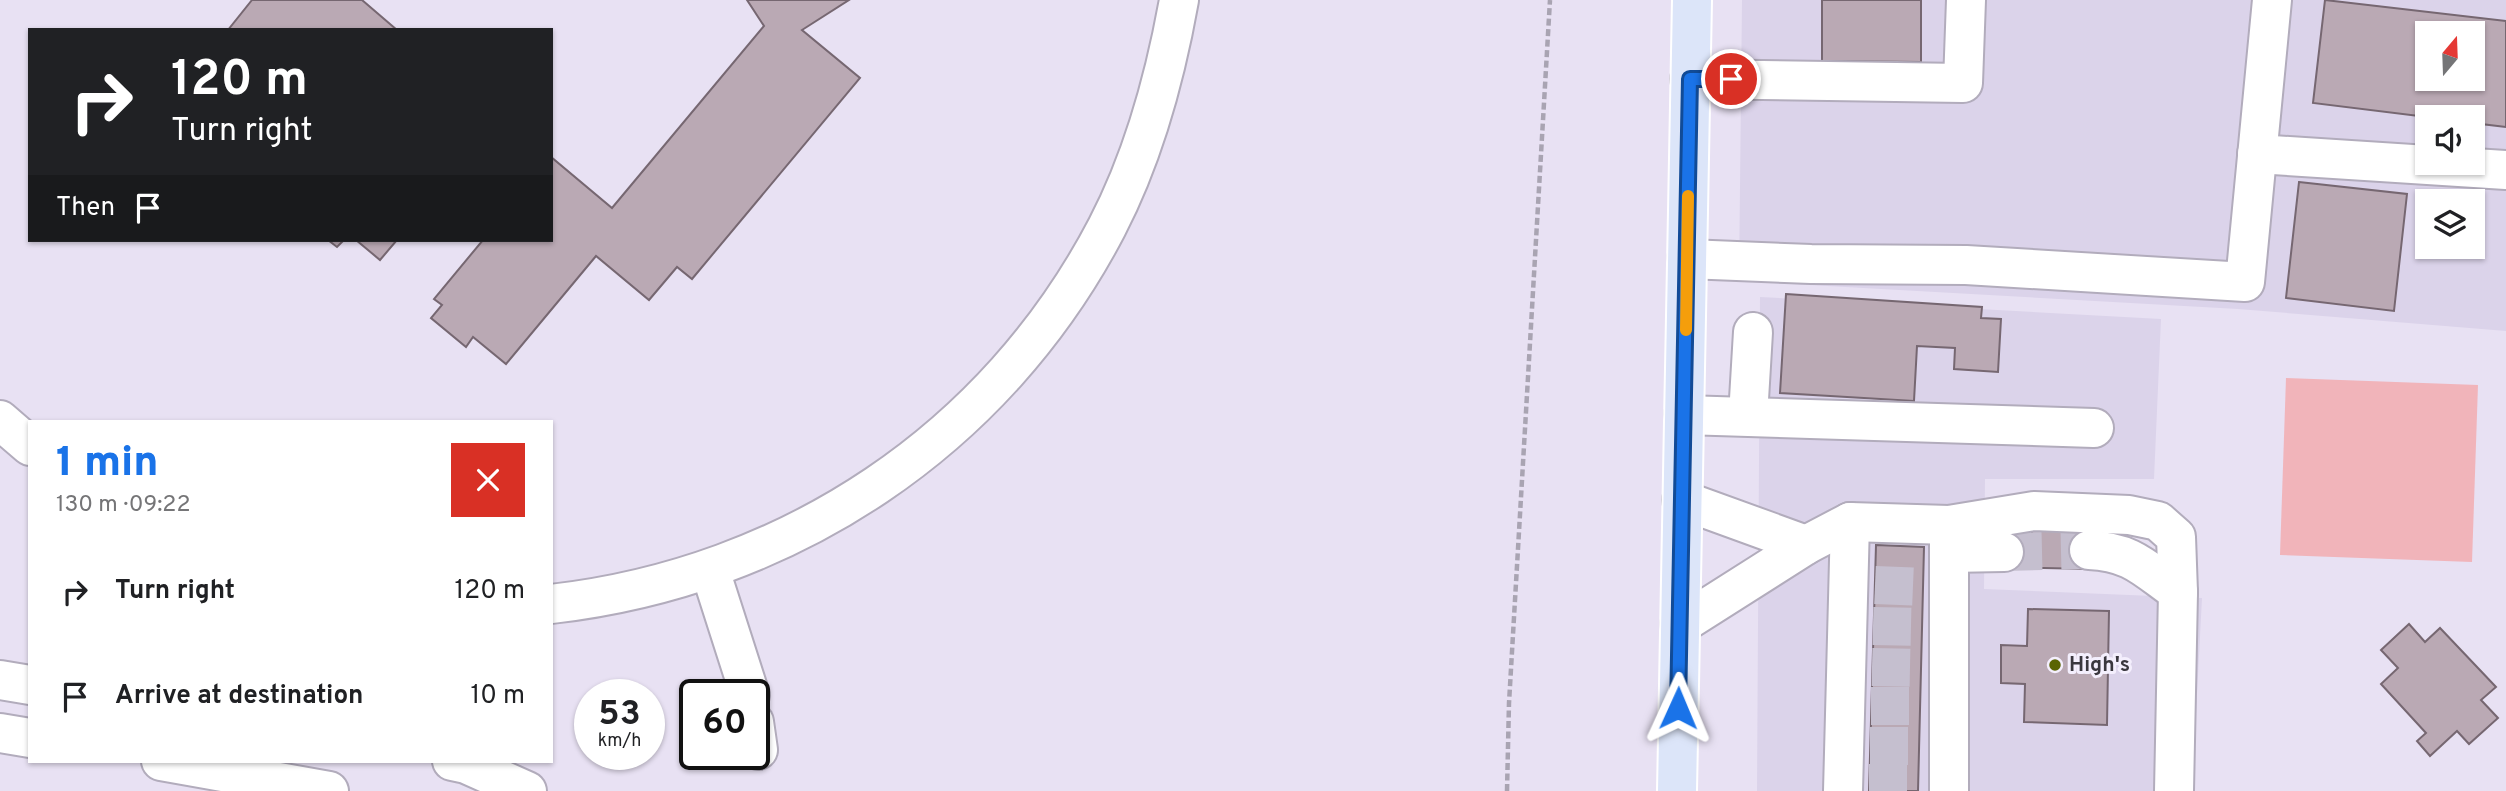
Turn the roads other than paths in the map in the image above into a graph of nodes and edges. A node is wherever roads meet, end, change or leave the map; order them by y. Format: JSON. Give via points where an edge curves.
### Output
{"nodes":[{"id":1,"x":1179,"y":0,"type":"edge"},
{"id":2,"x":1692,"y":0,"type":"edge"},
{"id":3,"x":1966,"y":0,"type":"edge"},
{"id":4,"x":2272,"y":0,"type":"edge"},
{"id":5,"x":1690,"y":79,"type":"junction"},
{"id":6,"x":2258,"y":154,"type":"junction"},
{"id":7,"x":2506,"y":170,"type":"edge"},
{"id":8,"x":1687,"y":259,"type":"junction"},
{"id":9,"x":1753,"y":332,"type":"dead end"},
{"id":10,"x":1684,"y":415,"type":"junction"},
{"id":11,"x":1748,"y":416,"type":"junction"},
{"id":12,"x":0,"y":420,"type":"edge"},
{"id":13,"x":2094,"y":428,"type":"dead end"},
{"id":14,"x":28,"y":444,"type":"edge"},
{"id":15,"x":1682,"y":500,"type":"junction"},
{"id":16,"x":1850,"y":522,"type":"junction"},
{"id":17,"x":1806,"y":545,"type":"junction"},
{"id":18,"x":2089,"y":550,"type":"tunnel mouth"},
{"id":19,"x":2004,"y":552,"type":"tunnel mouth"},
{"id":20,"x":1942,"y":563,"type":"junction"},
{"id":21,"x":710,"y":570,"type":"junction"},
{"id":22,"x":2178,"y":593,"type":"junction"},
{"id":23,"x":553,"y":604,"type":"edge"},
{"id":24,"x":1680,"y":625,"type":"junction"},
{"id":25,"x":745,"y":679,"type":"edge"},
{"id":26,"x":0,"y":680,"type":"edge"},
{"id":27,"x":28,"y":685,"type":"edge"},
{"id":28,"x":0,"y":733,"type":"edge"},
{"id":29,"x":28,"y":738,"type":"edge"},
{"id":30,"x":172,"y":763,"type":"edge"},
{"id":31,"x":461,"y":763,"type":"edge"},
{"id":32,"x":1852,"y":786,"type":"edge"},
{"id":33,"x":1938,"y":786,"type":"edge"},
{"id":34,"x":329,"y":791,"type":"edge"},
{"id":35,"x":527,"y":791,"type":"edge"},
{"id":36,"x":1677,"y":791,"type":"edge"},
{"id":37,"x":2174,"y":791,"type":"edge"}],
"edges":[{"from":1,"to":21,"type":"street","via":[[1156,106],[1134,168],[1108,226],[1040,333],[960,421],[880,483],[798,532]]},
{"from":2,"to":5,"type":"main road"},
{"from":3,"to":5,"type":"street","via":[[1963,83]]},
{"from":4,"to":6,"type":"street"},
{"from":5,"to":8,"type":"main road"},
{"from":6,"to":7,"type":"street"},
{"from":6,"to":8,"type":"street","via":[[2245,282],[1966,265]]},
{"from":8,"to":10,"type":"main road"},
{"from":9,"to":11,"type":"street"},
{"from":10,"to":11,"type":"street"},
{"from":10,"to":15,"type":"main road"},
{"from":11,"to":13,"type":"street"},
{"from":12,"to":14,"type":"street"},
{"from":15,"to":17,"type":"street"},
{"from":15,"to":24,"type":"main road"},
{"from":16,"to":17,"type":"street"},
{"from":16,"to":20,"type":"street"},
{"from":16,"to":32,"type":"street","via":[[1861,585]]},
{"from":17,"to":24,"type":"street"},
{"from":18,"to":22,"type":"street","via":[[2129,556]]},
{"from":19,"to":20,"type":"street"},
{"from":20,"to":22,"type":"street","via":[[2034,511],[2129,515],[2158,521],[2176,537]]},
{"from":20,"to":33,"type":"street","via":[[1935,628]]},
{"from":21,"to":23,"type":"street","via":[[623,594]]},
{"from":21,"to":25,"type":"street"},
{"from":22,"to":37,"type":"street"},
{"from":24,"to":36,"type":"main road"},
{"from":26,"to":27,"type":"street"},
{"from":28,"to":29,"type":"street"},
{"from":30,"to":34,"type":"street"},
{"from":31,"to":35,"type":"street"}]}
